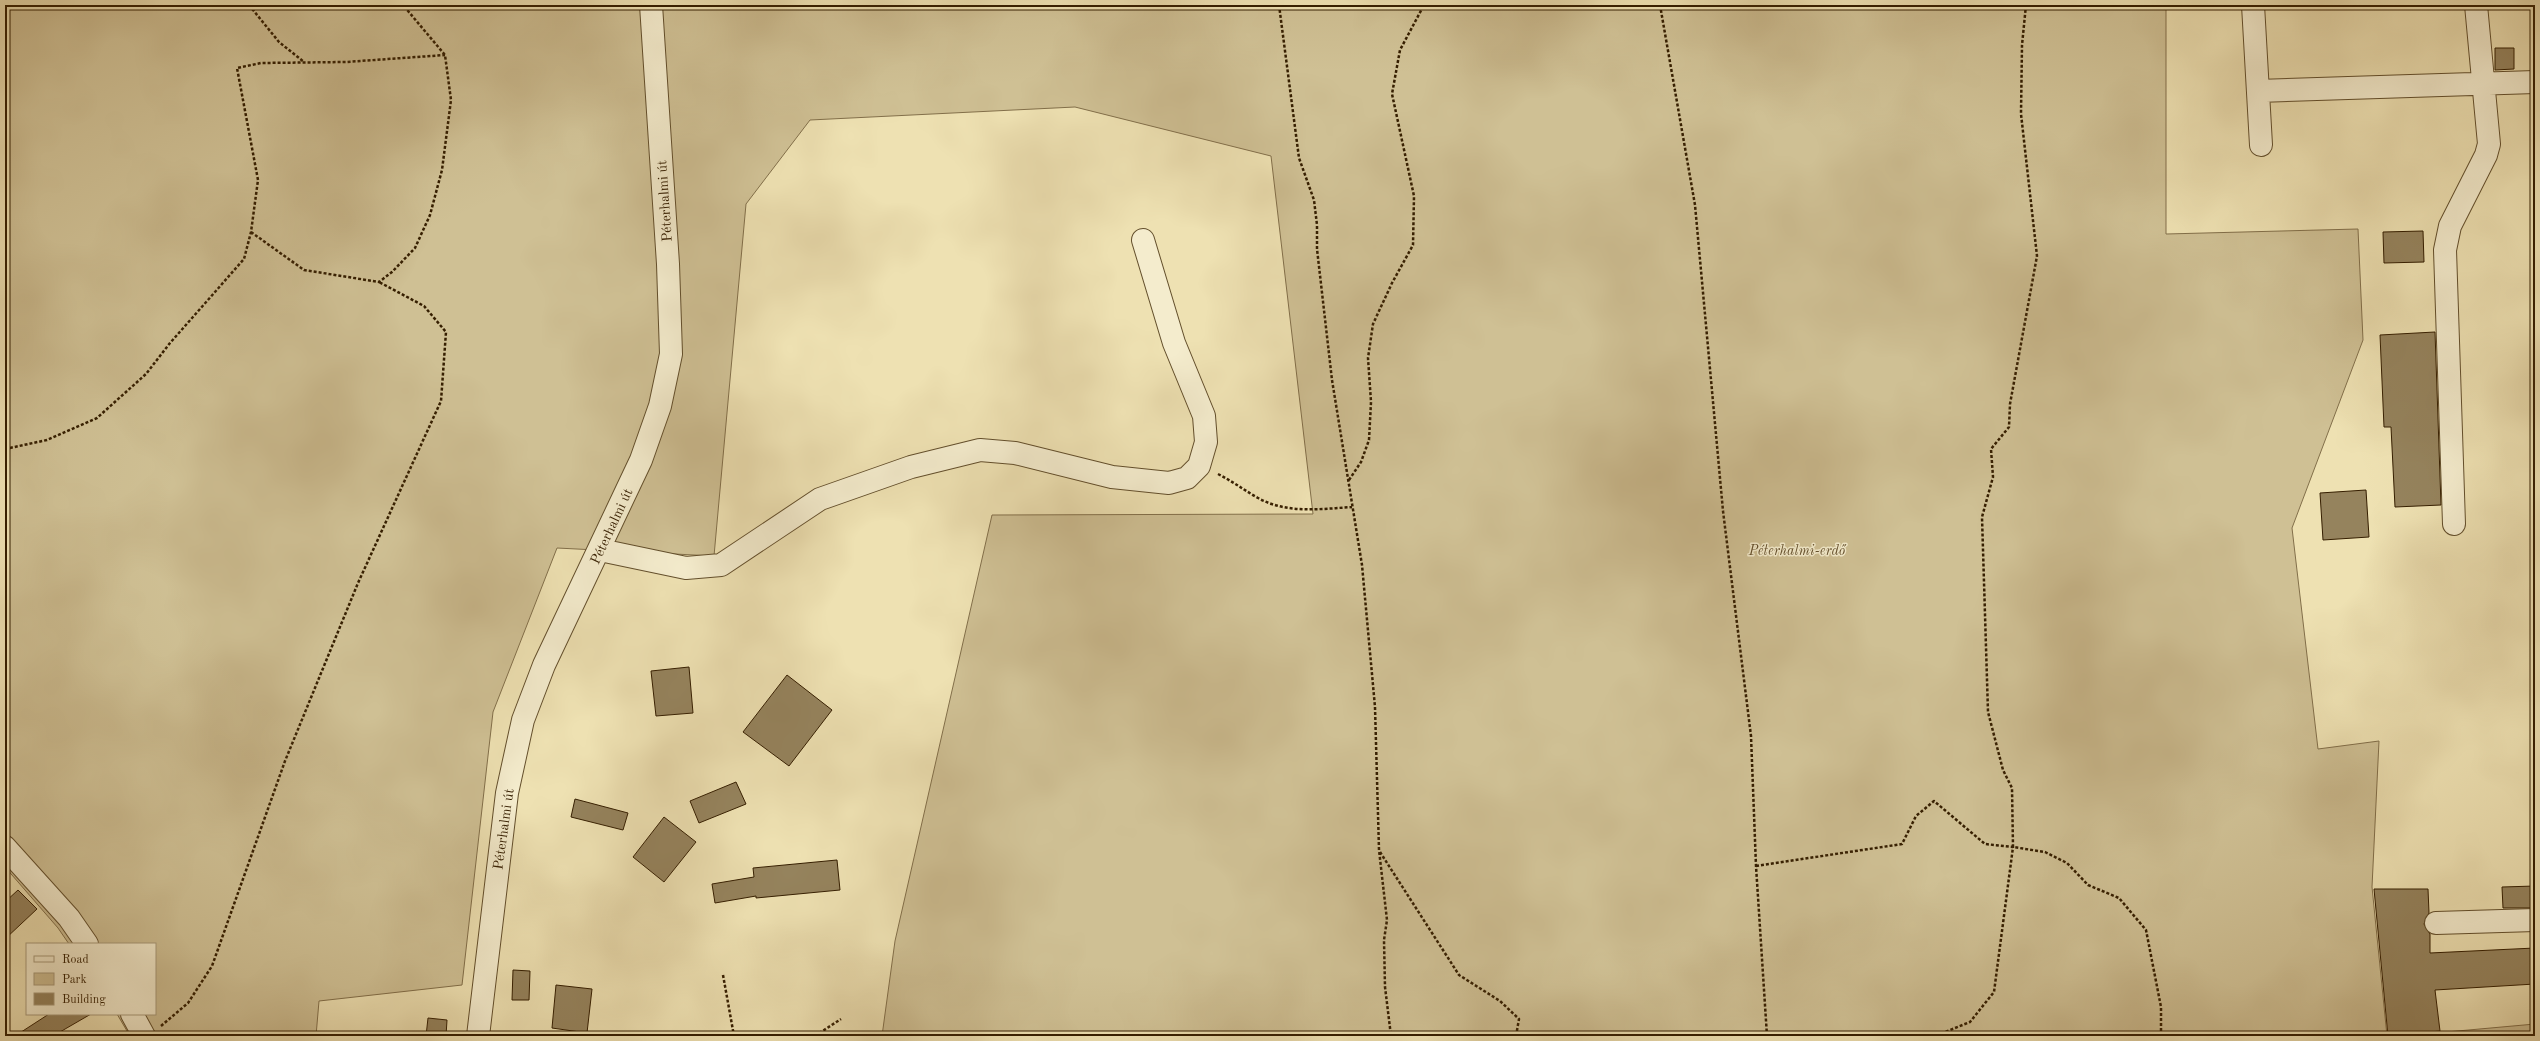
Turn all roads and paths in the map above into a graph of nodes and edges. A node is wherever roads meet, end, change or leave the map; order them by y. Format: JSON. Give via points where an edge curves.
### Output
{"nodes":[{"id":1,"x":249,"y":5,"type":"edge"},
{"id":2,"x":404,"y":5,"type":"edge"},
{"id":3,"x":651,"y":5,"type":"edge"},
{"id":4,"x":1279,"y":5,"type":"edge"},
{"id":5,"x":1424,"y":5,"type":"edge"},
{"id":6,"x":1660,"y":5,"type":"edge"},
{"id":7,"x":2026,"y":5,"type":"edge"},
{"id":8,"x":2253,"y":5,"type":"edge"},
{"id":9,"x":2476,"y":5,"type":"edge"},
{"id":10,"x":445,"y":56,"type":"junction"},
{"id":11,"x":305,"y":62,"type":"junction"},
{"id":12,"x":2535,"y":82,"type":"edge"},
{"id":13,"x":2483,"y":84,"type":"junction"},
{"id":14,"x":2258,"y":91,"type":"junction"},
{"id":15,"x":2261,"y":145,"type":"dead end"},
{"id":16,"x":251,"y":232,"type":"junction"},
{"id":17,"x":1143,"y":240,"type":"dead end"},
{"id":18,"x":379,"y":282,"type":"junction"},
{"id":19,"x":5,"y":449,"type":"edge"},
{"id":20,"x":1199,"y":466,"type":"junction"},
{"id":21,"x":1348,"y":481,"type":"junction"},
{"id":22,"x":1352,"y":507,"type":"junction"},
{"id":23,"x":2454,"y":524,"type":"dead end"},
{"id":24,"x":600,"y":550,"type":"junction"},
{"id":25,"x":5,"y":847,"type":"edge"},
{"id":26,"x":2013,"y":847,"type":"junction"},
{"id":27,"x":1379,"y":850,"type":"junction"},
{"id":28,"x":1756,"y":866,"type":"junction"},
{"id":29,"x":2535,"y":920,"type":"edge"},
{"id":30,"x":2436,"y":923,"type":"dead end"},
{"id":31,"x":86,"y":943,"type":"edge"},
{"id":32,"x":723,"y":975,"type":"dead end"},
{"id":33,"x":133,"y":1015,"type":"edge"},
{"id":34,"x":841,"y":1019,"type":"dead end"},
{"id":35,"x":152,"y":1031,"type":"edge"},
{"id":36,"x":478,"y":1036,"type":"edge"},
{"id":37,"x":734,"y":1036,"type":"edge"},
{"id":38,"x":815,"y":1036,"type":"edge"},
{"id":39,"x":1391,"y":1036,"type":"edge"},
{"id":40,"x":1516,"y":1036,"type":"edge"},
{"id":41,"x":1767,"y":1036,"type":"edge"},
{"id":42,"x":1944,"y":1036,"type":"edge"},
{"id":43,"x":2161,"y":1036,"type":"edge"}],
"edges":[{"from":1,"to":11,"type":"path","via":[[280,42]]},
{"from":2,"to":10,"type":"path"},
{"from":3,"to":24,"type":"street","name":"Péterhalmi út","via":[[668,264],[671,354],[660,406],[641,460]]},
{"from":4,"to":21,"type":"path","via":[[1298,158],[1314,200],[1332,380]]},
{"from":5,"to":21,"type":"path","via":[[1400,50],[1392,94],[1414,196],[1413,245],[1373,324],[1368,358],[1371,402],[1369,440],[1361,462]]},
{"from":6,"to":28,"type":"path","via":[[1695,205],[1723,511],[1751,736]]},
{"from":7,"to":26,"type":"path","via":[[2022,44],[2021,114],[2037,256],[2010,404],[2009,427],[1991,449],[1993,477],[1982,517],[1988,712],[2003,770],[2012,788]]},
{"from":8,"to":14,"type":"street"},
{"from":9,"to":13,"type":"street"},
{"from":10,"to":11,"type":"path"},
{"from":10,"to":18,"type":"path","via":[[451,100],[442,170],[430,215],[415,248]]},
{"from":11,"to":16,"type":"path","via":[[261,63],[237,68],[258,180]]},
{"from":12,"to":13,"type":"street"},
{"from":13,"to":14,"type":"street"},
{"from":13,"to":23,"type":"street","via":[[2488,150],[2450,226],[2445,250]]},
{"from":14,"to":15,"type":"street"},
{"from":16,"to":18,"type":"path","via":[[304,270]]},
{"from":16,"to":19,"type":"path","via":[[244,259],[216,294],[170,343],[146,374],[97,418],[47,440]]},
{"from":17,"to":20,"type":"street","via":[[1174,343],[1204,416],[1206,442]]},
{"from":18,"to":35,"type":"path","via":[[424,306],[446,332],[441,401],[358,583],[291,747],[212,966],[188,1003]]},
{"from":20,"to":22,"type":"path","via":[[1234,481],[1258,498],[1288,509]]},
{"from":20,"to":24,"type":"street","via":[[1187,478],[1169,483],[1112,477],[1015,453],[980,450],[911,468],[820,499],[721,565],[686,568]]},
{"from":21,"to":22,"type":"path"},
{"from":22,"to":27,"type":"path","via":[[1362,565],[1375,707]]},
{"from":24,"to":36,"type":"street","name":"Péterhalmi út","via":[[544,665],[523,720],[507,793]]},
{"from":25,"to":31,"type":"street","via":[[69,918]]},
{"from":26,"to":28,"type":"path","via":[[1985,844],[1934,801],[1916,816],[1902,844]]},
{"from":26,"to":42,"type":"path","via":[[1994,992],[1970,1022],[1945,1032]]},
{"from":26,"to":43,"type":"path","via":[[2045,852],[2067,863],[2088,885],[2119,898],[2146,930],[2161,1007]]},
{"from":27,"to":39,"type":"path","via":[[1387,920],[1384,940],[1385,987]]},
{"from":27,"to":40,"type":"path","via":[[1459,975],[1500,1001],[1519,1019]]},
{"from":28,"to":41,"type":"path"},
{"from":29,"to":30,"type":"street"},
{"from":32,"to":37,"type":"path"},
{"from":33,"to":35,"type":"street"},
{"from":34,"to":38,"type":"path"}]}
